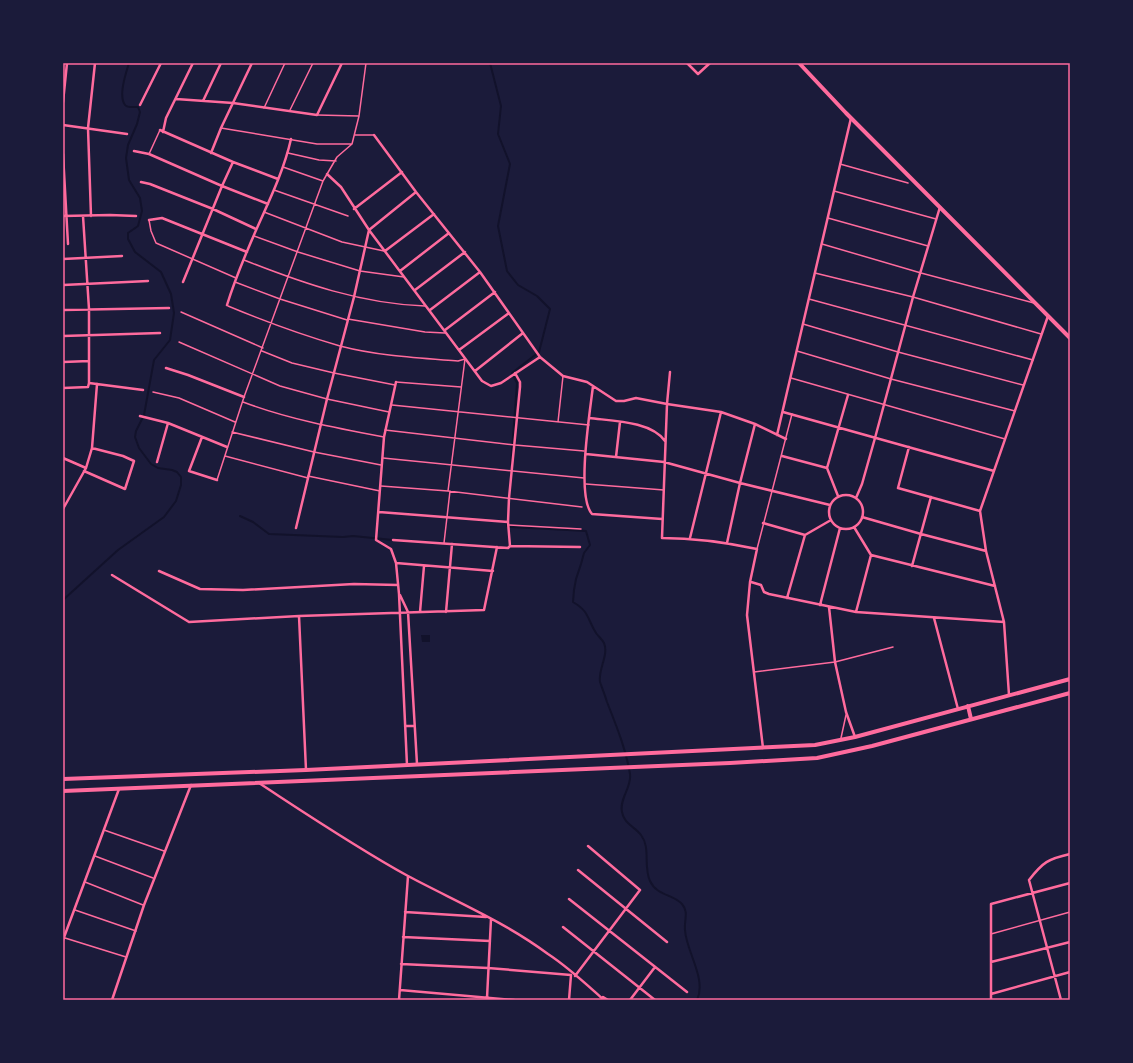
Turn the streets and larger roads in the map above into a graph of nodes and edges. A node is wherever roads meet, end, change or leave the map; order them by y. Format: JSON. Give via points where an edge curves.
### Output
{"nodes":[{"id":1,"x":67,"y":63,"type":"edge"},
{"id":2,"x":95,"y":63,"type":"edge"},
{"id":3,"x":161,"y":63,"type":"edge"},
{"id":4,"x":193,"y":63,"type":"edge"},
{"id":5,"x":221,"y":63,"type":"edge"},
{"id":6,"x":252,"y":63,"type":"edge"},
{"id":7,"x":342,"y":63,"type":"edge"},
{"id":8,"x":687,"y":63,"type":"edge"},
{"id":9,"x":710,"y":63,"type":"edge"},
{"id":10,"x":799,"y":63,"type":"edge"},
{"id":11,"x":176,"y":99,"type":"junction"},
{"id":12,"x":203,"y":101,"type":"junction"},
{"id":13,"x":63,"y":102,"type":"edge"},
{"id":14,"x":233,"y":103,"type":"junction"},
{"id":15,"x":140,"y":105,"type":"dead end"},
{"id":16,"x":851,"y":118,"type":"junction"},
{"id":17,"x":63,"y":125,"type":"edge"},
{"id":18,"x":88,"y":128,"type":"junction"},
{"id":19,"x":127,"y":134,"type":"dead end"},
{"id":20,"x":374,"y":135,"type":"road end"},
{"id":21,"x":291,"y":140,"type":"road end"},
{"id":22,"x":134,"y":151,"type":"dead end"},
{"id":23,"x":211,"y":153,"type":"junction"},
{"id":24,"x":63,"y":154,"type":"edge"},
{"id":25,"x":233,"y":162,"type":"junction"},
{"id":26,"x":402,"y":172,"type":"junction"},
{"id":27,"x":327,"y":174,"type":"road end"},
{"id":28,"x":278,"y":179,"type":"junction"},
{"id":29,"x":141,"y":182,"type":"dead end"},
{"id":30,"x":222,"y":186,"type":"junction"},
{"id":31,"x":416,"y":192,"type":"junction"},
{"id":32,"x":268,"y":204,"type":"junction"},
{"id":33,"x":940,"y":207,"type":"junction"},
{"id":34,"x":213,"y":209,"type":"junction"},
{"id":35,"x":354,"y":209,"type":"junction"},
{"id":36,"x":434,"y":214,"type":"junction"},
{"id":37,"x":65,"y":216,"type":"edge"},
{"id":38,"x":83,"y":216,"type":"junction"},
{"id":39,"x":91,"y":216,"type":"junction"},
{"id":40,"x":136,"y":216,"type":"dead end"},
{"id":41,"x":149,"y":220,"type":"road end"},
{"id":42,"x":256,"y":229,"type":"junction"},
{"id":43,"x":369,"y":230,"type":"junction"},
{"id":44,"x":449,"y":233,"type":"junction"},
{"id":45,"x":202,"y":234,"type":"junction"},
{"id":46,"x":68,"y":244,"type":"dead end"},
{"id":47,"x":247,"y":252,"type":"junction"},
{"id":48,"x":385,"y":252,"type":"junction"},
{"id":49,"x":465,"y":252,"type":"junction"},
{"id":50,"x":122,"y":256,"type":"dead end"},
{"id":51,"x":86,"y":257,"type":"junction"},
{"id":52,"x":63,"y":259,"type":"edge"},
{"id":53,"x":400,"y":271,"type":"junction"},
{"id":54,"x":480,"y":272,"type":"junction"},
{"id":55,"x":148,"y":281,"type":"dead end"},
{"id":56,"x":183,"y":282,"type":"dead end"},
{"id":57,"x":88,"y":284,"type":"junction"},
{"id":58,"x":63,"y":285,"type":"edge"},
{"id":59,"x":415,"y":290,"type":"junction"},
{"id":60,"x":495,"y":292,"type":"junction"},
{"id":61,"x":227,"y":305,"type":"road end"},
{"id":62,"x":169,"y":308,"type":"dead end"},
{"id":63,"x":89,"y":309,"type":"junction"},
{"id":64,"x":63,"y":310,"type":"edge"},
{"id":65,"x":430,"y":310,"type":"junction"},
{"id":66,"x":509,"y":313,"type":"junction"},
{"id":67,"x":1048,"y":316,"type":"junction"},
{"id":68,"x":446,"y":331,"type":"junction"},
{"id":69,"x":160,"y":333,"type":"dead end"},
{"id":70,"x":523,"y":333,"type":"junction"},
{"id":71,"x":89,"y":335,"type":"junction"},
{"id":72,"x":63,"y":336,"type":"edge"},
{"id":73,"x":1070,"y":338,"type":"edge"},
{"id":74,"x":459,"y":350,"type":"junction"},
{"id":75,"x":540,"y":356,"type":"junction"},
{"id":76,"x":89,"y":361,"type":"junction"},
{"id":77,"x":63,"y":362,"type":"edge"},
{"id":78,"x":166,"y":368,"type":"dead end"},
{"id":79,"x":475,"y":372,"type":"junction"},
{"id":80,"x":670,"y":372,"type":"dead end"},
{"id":81,"x":515,"y":373,"type":"junction"},
{"id":82,"x":89,"y":383,"type":"junction"},
{"id":83,"x":97,"y":384,"type":"junction"},
{"id":84,"x":395,"y":384,"type":"road end"},
{"id":85,"x":593,"y":386,"type":"junction"},
{"id":86,"x":63,"y":388,"type":"edge"},
{"id":87,"x":143,"y":390,"type":"dead end"},
{"id":88,"x":848,"y":395,"type":"road end"},
{"id":89,"x":244,"y":397,"type":"road end"},
{"id":90,"x":667,"y":404,"type":"junction"},
{"id":91,"x":721,"y":412,"type":"junction"},
{"id":92,"x":783,"y":412,"type":"junction"},
{"id":93,"x":140,"y":416,"type":"dead end"},
{"id":94,"x":589,"y":418,"type":"junction"},
{"id":95,"x":620,"y":422,"type":"junction"},
{"id":96,"x":168,"y":423,"type":"junction"},
{"id":97,"x":755,"y":424,"type":"junction"},
{"id":98,"x":839,"y":428,"type":"junction"},
{"id":99,"x":777,"y":435,"type":"junction"},
{"id":100,"x":202,"y":437,"type":"junction"},
{"id":101,"x":875,"y":438,"type":"junction"},
{"id":102,"x":786,"y":439,"type":"road end"},
{"id":103,"x":665,"y":442,"type":"junction"},
{"id":104,"x":227,"y":446,"type":"road end"},
{"id":105,"x":909,"y":447,"type":"junction"},
{"id":106,"x":92,"y":448,"type":"junction"},
{"id":107,"x":586,"y":453,"type":"junction"},
{"id":108,"x":782,"y":456,"type":"road end"},
{"id":109,"x":616,"y":457,"type":"junction"},
{"id":110,"x":63,"y":458,"type":"edge"},
{"id":111,"x":157,"y":462,"type":"dead end"},
{"id":112,"x":664,"y":462,"type":"junction"},
{"id":113,"x":827,"y":468,"type":"junction"},
{"id":114,"x":85,"y":469,"type":"junction"},
{"id":115,"x":994,"y":471,"type":"junction"},
{"id":116,"x":706,"y":473,"type":"junction"},
{"id":117,"x":217,"y":480,"type":"road end"},
{"id":118,"x":740,"y":483,"type":"junction"},
{"id":119,"x":838,"y":496,"type":"junction"},
{"id":120,"x":931,"y":497,"type":"junction"},
{"id":121,"x":856,"y":498,"type":"junction"},
{"id":122,"x":830,"y":504,"type":"junction"},
{"id":123,"x":63,"y":509,"type":"edge"},
{"id":124,"x":980,"y":511,"type":"junction"},
{"id":125,"x":379,"y":512,"type":"junction"},
{"id":126,"x":862,"y":517,"type":"junction"},
{"id":127,"x":662,"y":519,"type":"junction"},
{"id":128,"x":831,"y":520,"type":"junction"},
{"id":129,"x":509,"y":524,"type":"junction"},
{"id":130,"x":763,"y":524,"type":"road end"},
{"id":131,"x":854,"y":527,"type":"junction"},
{"id":132,"x":296,"y":528,"type":"dead end"},
{"id":133,"x":840,"y":528,"type":"junction"},
{"id":134,"x":920,"y":534,"type":"junction"},
{"id":135,"x":805,"y":535,"type":"junction"},
{"id":136,"x":690,"y":538,"type":"junction"},
{"id":137,"x":393,"y":540,"type":"dead end"},
{"id":138,"x":727,"y":543,"type":"junction"},
{"id":139,"x":452,"y":544,"type":"junction"},
{"id":140,"x":510,"y":546,"type":"junction"},
{"id":141,"x":497,"y":547,"type":"junction"},
{"id":142,"x":580,"y":547,"type":"dead end"},
{"id":143,"x":986,"y":551,"type":"junction"},
{"id":144,"x":871,"y":555,"type":"junction"},
{"id":145,"x":396,"y":563,"type":"junction"},
{"id":146,"x":424,"y":566,"type":"junction"},
{"id":147,"x":912,"y":566,"type":"junction"},
{"id":148,"x":450,"y":568,"type":"junction"},
{"id":149,"x":159,"y":571,"type":"dead end"},
{"id":150,"x":494,"y":571,"type":"junction"},
{"id":151,"x":112,"y":575,"type":"dead end"},
{"id":152,"x":750,"y":582,"type":"junction"},
{"id":153,"x":398,"y":585,"type":"junction"},
{"id":154,"x":995,"y":586,"type":"junction"},
{"id":155,"x":400,"y":594,"type":"junction"},
{"id":156,"x":787,"y":598,"type":"junction"},
{"id":157,"x":820,"y":605,"type":"junction"},
{"id":158,"x":829,"y":607,"type":"junction"},
{"id":159,"x":400,"y":612,"type":"junction"},
{"id":160,"x":408,"y":612,"type":"junction"},
{"id":161,"x":420,"y":612,"type":"junction"},
{"id":162,"x":446,"y":612,"type":"junction"},
{"id":163,"x":856,"y":612,"type":"junction"},
{"id":164,"x":299,"y":616,"type":"junction"},
{"id":165,"x":934,"y":618,"type":"junction"},
{"id":166,"x":1004,"y":622,"type":"junction"},
{"id":167,"x":1070,"y":678,"type":"edge"},
{"id":168,"x":1070,"y":693,"type":"edge"},
{"id":169,"x":1010,"y":695,"type":"junction"},
{"id":170,"x":968,"y":706,"type":"junction"},
{"id":171,"x":958,"y":709,"type":"junction"},
{"id":172,"x":971,"y":719,"type":"junction"},
{"id":173,"x":405,"y":726,"type":"junction"},
{"id":174,"x":415,"y":726,"type":"junction"},
{"id":175,"x":855,"y":737,"type":"junction"},
{"id":176,"x":763,"y":749,"type":"junction"},
{"id":177,"x":417,"y":764,"type":"junction"},
{"id":178,"x":407,"y":765,"type":"junction"},
{"id":179,"x":306,"y":770,"type":"junction"},
{"id":180,"x":63,"y":779,"type":"edge"},
{"id":181,"x":258,"y":783,"type":"junction"},
{"id":182,"x":191,"y":785,"type":"junction"},
{"id":183,"x":120,"y":788,"type":"junction"},
{"id":184,"x":63,"y":791,"type":"edge"},
{"id":185,"x":588,"y":846,"type":"dead end"},
{"id":186,"x":1070,"y":854,"type":"edge"},
{"id":187,"x":578,"y":870,"type":"dead end"},
{"id":188,"x":408,"y":876,"type":"junction"},
{"id":189,"x":1070,"y":883,"type":"edge"},
{"id":190,"x":1032,"y":893,"type":"junction"},
{"id":191,"x":569,"y":899,"type":"dead end"},
{"id":192,"x":625,"y":909,"type":"junction"},
{"id":193,"x":405,"y":912,"type":"junction"},
{"id":194,"x":488,"y":917,"type":"junction"},
{"id":195,"x":491,"y":919,"type":"junction"},
{"id":196,"x":563,"y":927,"type":"dead end"},
{"id":197,"x":609,"y":930,"type":"junction"},
{"id":198,"x":403,"y":937,"type":"junction"},
{"id":199,"x":64,"y":939,"type":"edge"},
{"id":200,"x":490,"y":941,"type":"junction"},
{"id":201,"x":667,"y":942,"type":"dead end"},
{"id":202,"x":1070,"y":942,"type":"edge"},
{"id":203,"x":1047,"y":948,"type":"junction"},
{"id":204,"x":593,"y":952,"type":"junction"},
{"id":205,"x":991,"y":962,"type":"junction"},
{"id":206,"x":401,"y":964,"type":"junction"},
{"id":207,"x":655,"y":967,"type":"junction"},
{"id":208,"x":488,"y":968,"type":"junction"},
{"id":209,"x":1070,"y":972,"type":"edge"},
{"id":210,"x":572,"y":974,"type":"junction"},
{"id":211,"x":575,"y":976,"type":"junction"},
{"id":212,"x":1055,"y":977,"type":"junction"},
{"id":213,"x":640,"y":988,"type":"junction"},
{"id":214,"x":400,"y":990,"type":"junction"},
{"id":215,"x":687,"y":992,"type":"dead end"},
{"id":216,"x":991,"y":994,"type":"junction"},
{"id":217,"x":599,"y":995,"type":"junction"},
{"id":218,"x":487,"y":999,"type":"edge"},
{"id":219,"x":112,"y":1000,"type":"edge"},
{"id":220,"x":399,"y":1000,"type":"edge"},
{"id":221,"x":514,"y":1000,"type":"edge"},
{"id":222,"x":569,"y":1000,"type":"edge"},
{"id":223,"x":598,"y":1000,"type":"edge"},
{"id":224,"x":604,"y":1000,"type":"edge"},
{"id":225,"x":608,"y":1000,"type":"edge"},
{"id":226,"x":630,"y":1000,"type":"edge"},
{"id":227,"x":655,"y":1000,"type":"edge"},
{"id":228,"x":991,"y":1000,"type":"edge"},
{"id":229,"x":1061,"y":1000,"type":"edge"}],
"edges":[{"from":1,"to":13,"type":"street"},
{"from":2,"to":18,"type":"street"},
{"from":3,"to":15,"type":"street"},
{"from":4,"to":11,"type":"street"},
{"from":5,"to":12,"type":"street"},
{"from":6,"to":14,"type":"street"},
{"from":7,"to":14,"type":"street","via":[[318,115]]},
{"from":8,"to":9,"type":"street","via":[[698,74]]},
{"from":10,"to":16,"type":"main road"},
{"from":11,"to":12,"type":"street"},
{"from":11,"to":23,"type":"street","via":[[161,131]]},
{"from":12,"to":14,"type":"street"},
{"from":14,"to":23,"type":"street"},
{"from":16,"to":33,"type":"main road"},
{"from":16,"to":92,"type":"street"},
{"from":17,"to":18,"type":"street"},
{"from":18,"to":19,"type":"street"},
{"from":18,"to":39,"type":"street"},
{"from":20,"to":26,"type":"street"},
{"from":21,"to":28,"type":"street"},
{"from":22,"to":30,"type":"street","via":[[149,154]]},
{"from":23,"to":25,"type":"street"},
{"from":24,"to":37,"type":"street"},
{"from":25,"to":28,"type":"street"},
{"from":25,"to":30,"type":"street"},
{"from":26,"to":31,"type":"street"},
{"from":26,"to":35,"type":"street"},
{"from":27,"to":35,"type":"street","via":[[341,187]]},
{"from":28,"to":32,"type":"street"},
{"from":29,"to":34,"type":"street"},
{"from":30,"to":32,"type":"street"},
{"from":30,"to":34,"type":"street"},
{"from":31,"to":36,"type":"street"},
{"from":31,"to":43,"type":"street"},
{"from":32,"to":42,"type":"street"},
{"from":33,"to":67,"type":"main road"},
{"from":33,"to":101,"type":"street"},
{"from":34,"to":42,"type":"street"},
{"from":34,"to":45,"type":"street"},
{"from":35,"to":43,"type":"street"},
{"from":36,"to":44,"type":"street"},
{"from":36,"to":48,"type":"street"},
{"from":37,"to":38,"type":"street"},
{"from":37,"to":46,"type":"street"},
{"from":38,"to":39,"type":"street"},
{"from":38,"to":51,"type":"street"},
{"from":39,"to":40,"type":"street"},
{"from":41,"to":45,"type":"street","via":[[162,218]]},
{"from":42,"to":47,"type":"street"},
{"from":43,"to":48,"type":"street"},
{"from":43,"to":132,"type":"street"},
{"from":44,"to":49,"type":"street"},
{"from":44,"to":53,"type":"street"},
{"from":45,"to":47,"type":"street"},
{"from":45,"to":56,"type":"street"},
{"from":47,"to":61,"type":"street"},
{"from":48,"to":53,"type":"street"},
{"from":49,"to":54,"type":"street"},
{"from":49,"to":59,"type":"street"},
{"from":50,"to":51,"type":"street"},
{"from":51,"to":52,"type":"street"},
{"from":51,"to":57,"type":"street"},
{"from":53,"to":59,"type":"street"},
{"from":54,"to":60,"type":"street"},
{"from":54,"to":65,"type":"street"},
{"from":55,"to":57,"type":"street"},
{"from":57,"to":58,"type":"street"},
{"from":57,"to":63,"type":"street"},
{"from":59,"to":65,"type":"street"},
{"from":60,"to":66,"type":"street"},
{"from":60,"to":68,"type":"street"},
{"from":62,"to":63,"type":"street"},
{"from":63,"to":64,"type":"street"},
{"from":63,"to":71,"type":"street"},
{"from":65,"to":68,"type":"street"},
{"from":66,"to":70,"type":"street"},
{"from":66,"to":74,"type":"street"},
{"from":67,"to":73,"type":"main road"},
{"from":67,"to":115,"type":"street"},
{"from":68,"to":74,"type":"street"},
{"from":69,"to":71,"type":"street"},
{"from":70,"to":75,"type":"street"},
{"from":70,"to":79,"type":"street"},
{"from":71,"to":72,"type":"street"},
{"from":71,"to":76,"type":"street"},
{"from":74,"to":79,"type":"street"},
{"from":75,"to":81,"type":"street"},
{"from":75,"to":85,"type":"street","via":[[563,376]]},
{"from":76,"to":77,"type":"street"},
{"from":76,"to":82,"type":"street"},
{"from":78,"to":89,"type":"street"},
{"from":79,"to":81,"type":"street","via":[[482,381],[491,386],[501,383]]},
{"from":80,"to":90,"type":"street"},
{"from":81,"to":129,"type":"street","via":[[520,382],[509,498]]},
{"from":82,"to":83,"type":"street"},
{"from":82,"to":86,"type":"street","via":[[88,387]]},
{"from":83,"to":87,"type":"street"},
{"from":83,"to":106,"type":"street"},
{"from":84,"to":125,"type":"street","via":[[384,437]]},
{"from":85,"to":90,"type":"street","via":[[616,401],[636,398]]},
{"from":85,"to":94,"type":"street"},
{"from":88,"to":98,"type":"street"},
{"from":90,"to":91,"type":"street"},
{"from":90,"to":103,"type":"street"},
{"from":91,"to":97,"type":"street"},
{"from":91,"to":116,"type":"street"},
{"from":92,"to":98,"type":"street"},
{"from":92,"to":99,"type":"street"},
{"from":93,"to":96,"type":"street"},
{"from":94,"to":95,"type":"street"},
{"from":94,"to":107,"type":"street"},
{"from":95,"to":103,"type":"street","via":[[649,428],[658,433]]},
{"from":95,"to":109,"type":"street"},
{"from":96,"to":100,"type":"street"},
{"from":96,"to":111,"type":"street"},
{"from":97,"to":99,"type":"street"},
{"from":97,"to":118,"type":"street"},
{"from":98,"to":101,"type":"street"},
{"from":98,"to":113,"type":"street"},
{"from":99,"to":102,"type":"street"},
{"from":100,"to":104,"type":"street"},
{"from":100,"to":117,"type":"street","via":[[189,471]]},
{"from":101,"to":105,"type":"street"},
{"from":101,"to":121,"type":"street"},
{"from":103,"to":112,"type":"street"},
{"from":105,"to":115,"type":"street"},
{"from":105,"to":120,"type":"street","via":[[898,488]]},
{"from":106,"to":114,"type":"street"},
{"from":106,"to":114,"type":"street","via":[[134,461],[125,489]]},
{"from":107,"to":109,"type":"street"},
{"from":107,"to":127,"type":"street","via":[[584,478],[588,508],[592,514]]},
{"from":108,"to":113,"type":"street"},
{"from":109,"to":112,"type":"street"},
{"from":110,"to":114,"type":"street"},
{"from":112,"to":116,"type":"street"},
{"from":112,"to":127,"type":"street"},
{"from":113,"to":119,"type":"street"},
{"from":114,"to":123,"type":"street"},
{"from":115,"to":124,"type":"street"},
{"from":116,"to":118,"type":"street"},
{"from":116,"to":136,"type":"street"},
{"from":118,"to":122,"type":"street"},
{"from":118,"to":138,"type":"street"},
{"from":119,"to":121,"type":"street","via":[[845,494]]},
{"from":119,"to":122,"type":"street"},
{"from":120,"to":124,"type":"street"},
{"from":120,"to":134,"type":"street"},
{"from":121,"to":126,"type":"street","via":[[861,503]]},
{"from":122,"to":128,"type":"street"},
{"from":124,"to":143,"type":"street"},
{"from":125,"to":129,"type":"street"},
{"from":125,"to":145,"type":"street","via":[[376,538],[391,549]]},
{"from":126,"to":131,"type":"street"},
{"from":126,"to":134,"type":"street"},
{"from":127,"to":136,"type":"street","via":[[662,538]]},
{"from":128,"to":133,"type":"street"},
{"from":128,"to":135,"type":"street"},
{"from":129,"to":140,"type":"street"},
{"from":130,"to":135,"type":"street"},
{"from":131,"to":133,"type":"street"},
{"from":131,"to":144,"type":"street"},
{"from":133,"to":157,"type":"street"},
{"from":134,"to":143,"type":"street"},
{"from":134,"to":147,"type":"street"},
{"from":135,"to":156,"type":"street"},
{"from":136,"to":138,"type":"street"},
{"from":137,"to":139,"type":"street"},
{"from":138,"to":152,"type":"street","via":[[757,549]]},
{"from":139,"to":141,"type":"street"},
{"from":139,"to":148,"type":"street"},
{"from":140,"to":141,"type":"street"},
{"from":140,"to":142,"type":"street"},
{"from":141,"to":150,"type":"street"},
{"from":143,"to":154,"type":"street"},
{"from":144,"to":147,"type":"street"},
{"from":144,"to":163,"type":"street"},
{"from":145,"to":146,"type":"street"},
{"from":145,"to":153,"type":"street"},
{"from":146,"to":148,"type":"street"},
{"from":146,"to":161,"type":"street"},
{"from":147,"to":154,"type":"street"},
{"from":148,"to":150,"type":"street"},
{"from":148,"to":162,"type":"street"},
{"from":149,"to":153,"type":"street","via":[[200,589]]},
{"from":150,"to":162,"type":"street","via":[[484,610]]},
{"from":151,"to":164,"type":"street","via":[[189,622]]},
{"from":152,"to":156,"type":"street","via":[[761,585],[766,594]]},
{"from":152,"to":176,"type":"street","via":[[747,615]]},
{"from":153,"to":155,"type":"street"},
{"from":154,"to":166,"type":"street"},
{"from":155,"to":159,"type":"street"},
{"from":155,"to":160,"type":"street"},
{"from":156,"to":157,"type":"street"},
{"from":157,"to":158,"type":"street"},
{"from":158,"to":163,"type":"street"},
{"from":158,"to":175,"type":"street","via":[[835,662],[846,712]]},
{"from":159,"to":160,"type":"street"},
{"from":159,"to":164,"type":"street"},
{"from":159,"to":173,"type":"street"},
{"from":160,"to":161,"type":"street"},
{"from":160,"to":174,"type":"street"},
{"from":161,"to":162,"type":"street"},
{"from":163,"to":165,"type":"street"},
{"from":164,"to":179,"type":"street"},
{"from":165,"to":166,"type":"street"},
{"from":165,"to":171,"type":"street"},
{"from":166,"to":169,"type":"street"},
{"from":167,"to":169,"type":"main road"},
{"from":168,"to":172,"type":"main road"},
{"from":169,"to":170,"type":"main road"},
{"from":170,"to":171,"type":"main road"},
{"from":170,"to":172,"type":"main road"},
{"from":171,"to":175,"type":"main road"},
{"from":172,"to":181,"type":"main road","via":[[817,758]]},
{"from":173,"to":174,"type":"street"},
{"from":173,"to":178,"type":"street"},
{"from":174,"to":177,"type":"street"},
{"from":175,"to":176,"type":"main road","via":[[816,745]]},
{"from":176,"to":177,"type":"main road"},
{"from":177,"to":178,"type":"main road"},
{"from":178,"to":179,"type":"main road"},
{"from":179,"to":180,"type":"main road"},
{"from":181,"to":182,"type":"main road"},
{"from":181,"to":188,"type":"street"},
{"from":182,"to":183,"type":"main road"},
{"from":182,"to":219,"type":"street","via":[[144,905]]},
{"from":183,"to":184,"type":"main road"},
{"from":183,"to":199,"type":"street"},
{"from":185,"to":192,"type":"street","via":[[640,890]]},
{"from":186,"to":190,"type":"street","via":[[1048,860],[1039,868],[1029,880]]},
{"from":187,"to":192,"type":"street"},
{"from":188,"to":193,"type":"street"},
{"from":188,"to":194,"type":"street"},
{"from":189,"to":190,"type":"street"},
{"from":190,"to":203,"type":"street"},
{"from":190,"to":205,"type":"street","via":[[991,904]]},
{"from":191,"to":197,"type":"street"},
{"from":192,"to":197,"type":"street"},
{"from":192,"to":201,"type":"street"},
{"from":193,"to":194,"type":"street"},
{"from":193,"to":198,"type":"street"},
{"from":194,"to":195,"type":"street"},
{"from":195,"to":200,"type":"street"},
{"from":195,"to":210,"type":"street","via":[[549,954]]},
{"from":196,"to":204,"type":"street"},
{"from":197,"to":204,"type":"street"},
{"from":197,"to":207,"type":"street"},
{"from":198,"to":200,"type":"street"},
{"from":198,"to":206,"type":"street"},
{"from":200,"to":208,"type":"street"},
{"from":202,"to":203,"type":"street"},
{"from":203,"to":205,"type":"street"},
{"from":203,"to":212,"type":"street"},
{"from":204,"to":211,"type":"street"},
{"from":204,"to":213,"type":"street"},
{"from":205,"to":216,"type":"street"},
{"from":206,"to":208,"type":"street"},
{"from":206,"to":214,"type":"street"},
{"from":207,"to":213,"type":"street"},
{"from":207,"to":215,"type":"street"},
{"from":208,"to":210,"type":"street"},
{"from":208,"to":218,"type":"street"},
{"from":209,"to":212,"type":"street"},
{"from":210,"to":211,"type":"street"},
{"from":210,"to":222,"type":"street"},
{"from":211,"to":217,"type":"street"},
{"from":212,"to":216,"type":"street"},
{"from":212,"to":229,"type":"street"},
{"from":213,"to":226,"type":"street"},
{"from":213,"to":227,"type":"street"},
{"from":214,"to":218,"type":"street"},
{"from":214,"to":220,"type":"street"},
{"from":216,"to":228,"type":"street"},
{"from":217,"to":223,"type":"street"},
{"from":217,"to":224,"type":"street"},
{"from":217,"to":225,"type":"street"},
{"from":218,"to":221,"type":"street"}]}
